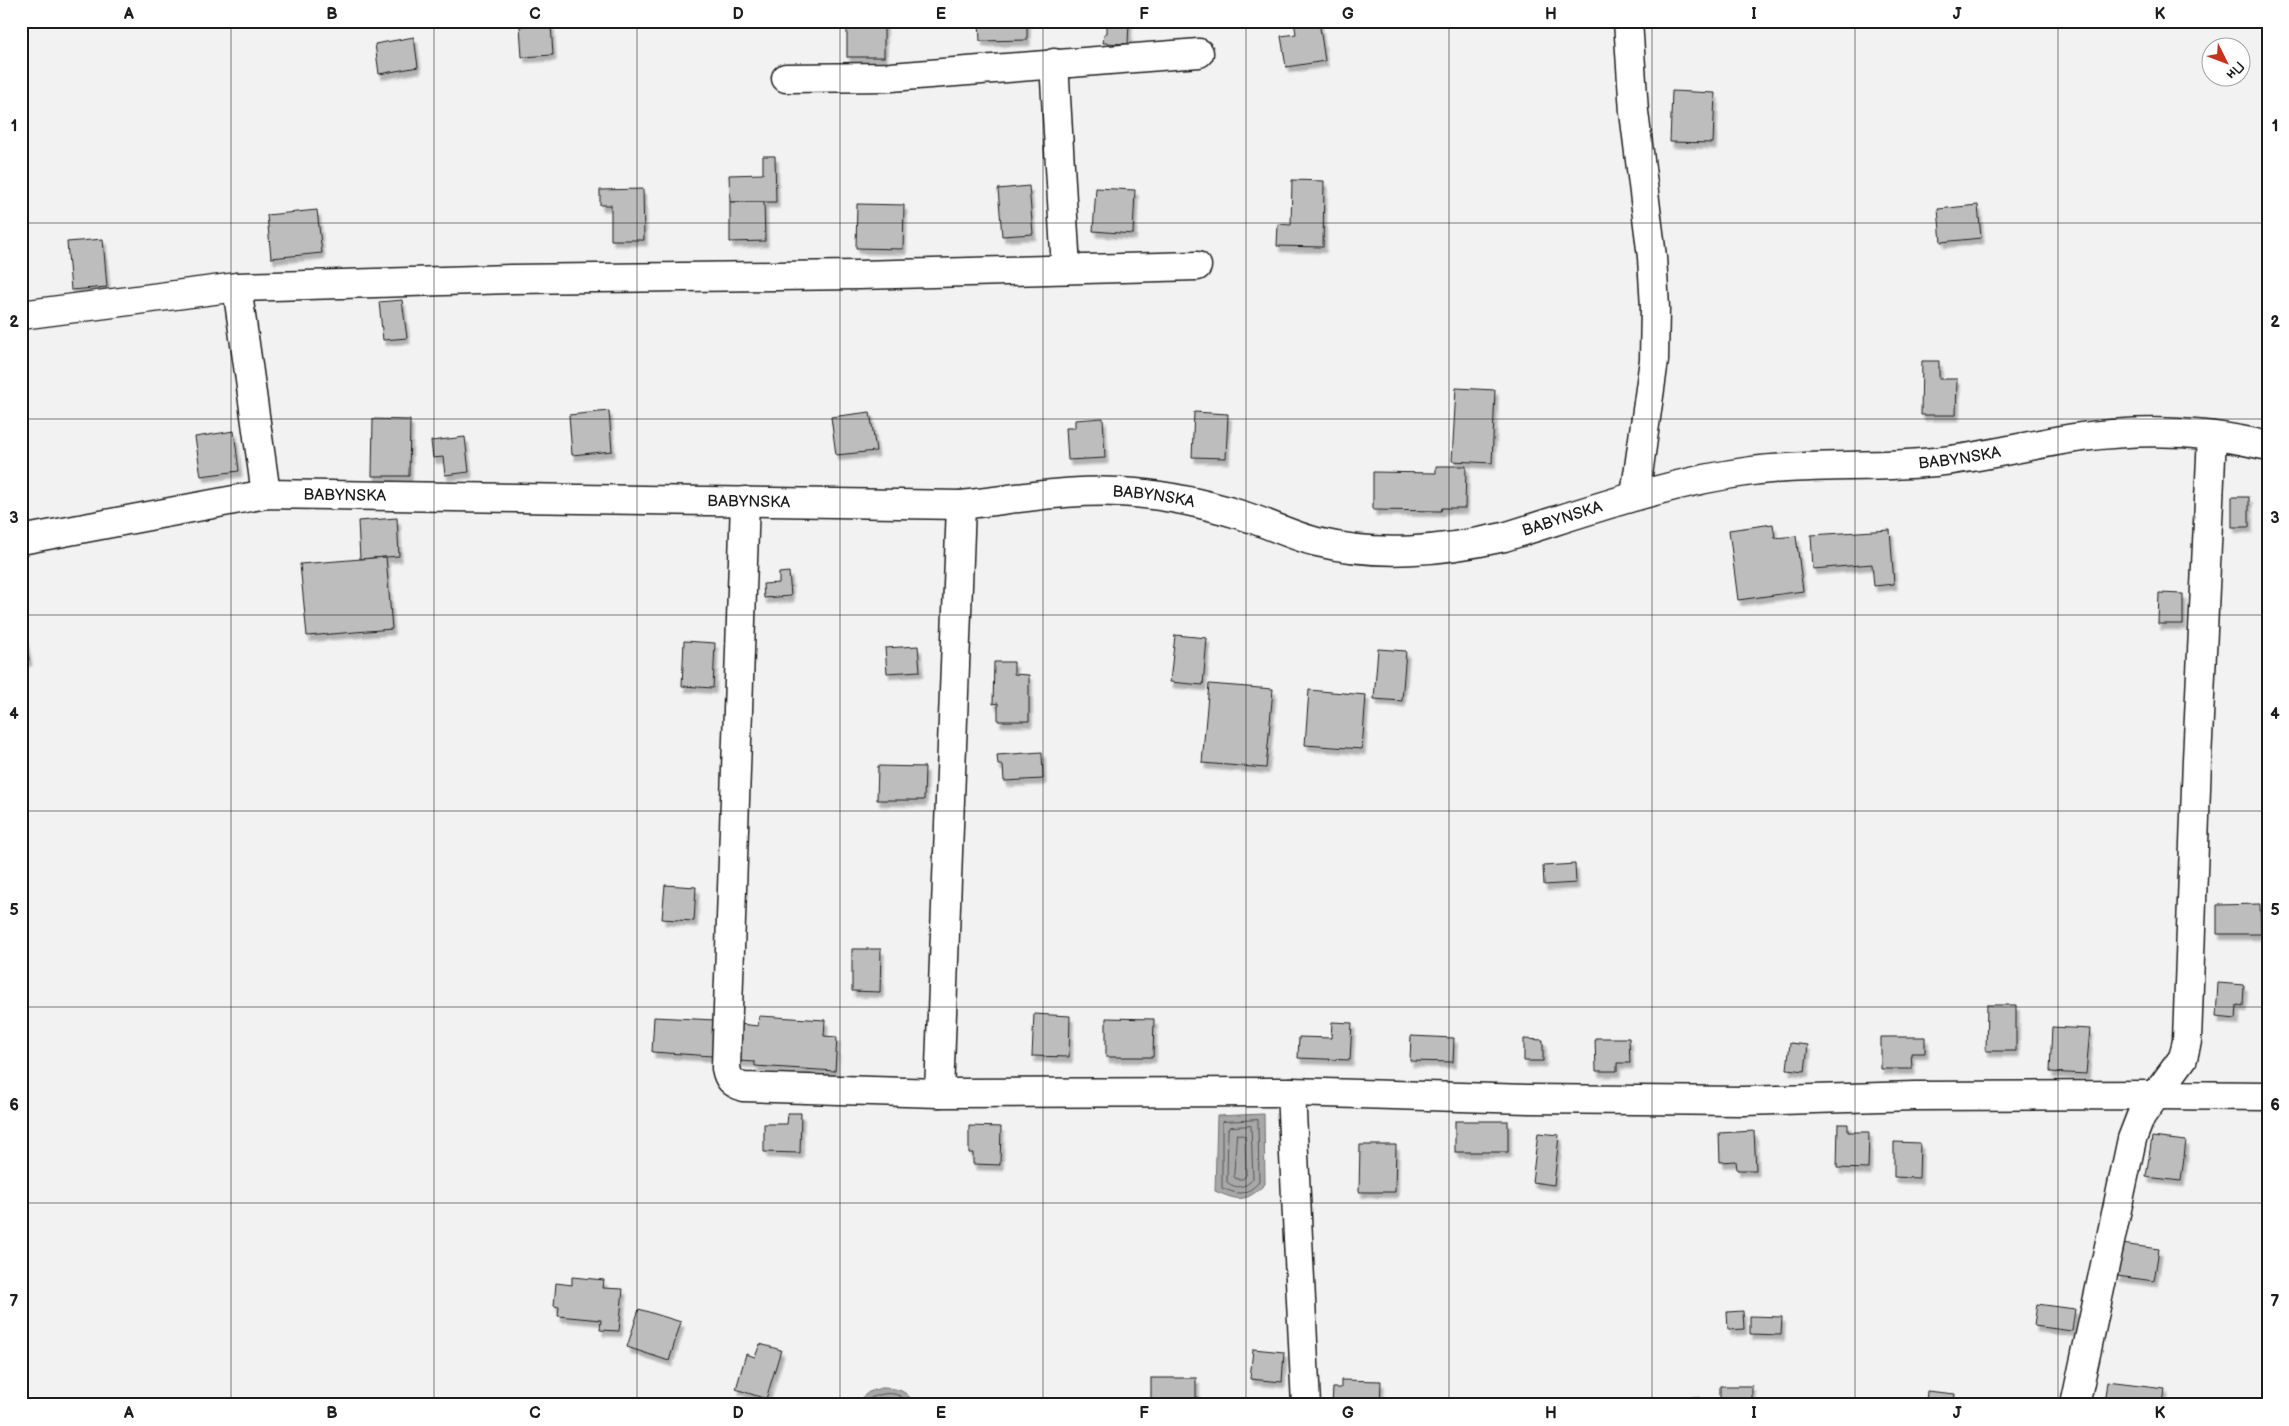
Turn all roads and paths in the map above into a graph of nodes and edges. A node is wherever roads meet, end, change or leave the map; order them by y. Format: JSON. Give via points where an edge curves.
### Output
{"nodes":[{"id":1,"x":1628,"y":21,"type":"edge"},
{"id":2,"x":1199,"y":53,"type":"dead end"},
{"id":3,"x":1054,"y":63,"type":"junction"},
{"id":4,"x":786,"y":78,"type":"dead end"},
{"id":5,"x":1197,"y":266,"type":"dead end"},
{"id":6,"x":1066,"y":269,"type":"junction"},
{"id":7,"x":237,"y":287,"type":"junction"},
{"id":8,"x":21,"y":315,"type":"edge"},
{"id":9,"x":2212,"y":436,"type":"junction"},
{"id":10,"x":2268,"y":446,"type":"edge"},
{"id":11,"x":266,"y":494,"type":"junction"},
{"id":12,"x":1635,"y":496,"type":"junction"},
{"id":13,"x":745,"y":501,"type":"junction"},
{"id":14,"x":961,"y":505,"type":"junction"},
{"id":15,"x":21,"y":540,"type":"edge"},
{"id":16,"x":1291,"y":1092,"type":"junction"},
{"id":17,"x":940,"y":1093,"type":"junction"},
{"id":18,"x":2156,"y":1096,"type":"junction"},
{"id":19,"x":2268,"y":1096,"type":"edge"},
{"id":20,"x":1306,"y":1405,"type":"edge"},
{"id":21,"x":2075,"y":1405,"type":"edge"}],
"edges":[{"from":1,"to":12,"type":"street","via":[[1634,112],[1655,308],[1652,378]]},
{"from":2,"to":3,"type":"street"},
{"from":3,"to":4,"type":"street","via":[[891,76]]},
{"from":3,"to":6,"type":"street"},
{"from":5,"to":6,"type":"street"},
{"from":6,"to":7,"type":"street","via":[[859,275],[511,278]]},
{"from":7,"to":8,"type":"street"},
{"from":7,"to":11,"type":"street"},
{"from":9,"to":10,"type":"street","name":"BABYNSKA"},
{"from":9,"to":12,"type":"street","name":"BABYNSKA","via":[[2127,432],[1942,462],[1755,470]]},
{"from":9,"to":18,"type":"street","via":[[2187,1041],[2182,1058]]},
{"from":11,"to":13,"type":"street","name":"BABYNSKA"},
{"from":11,"to":15,"type":"street","name":"BABYNSKA"},
{"from":12,"to":14,"type":"street","name":"BABYNSKA","via":[[1504,537],[1445,548],[1393,552],[1316,541],[1239,514],[1134,492],[1076,493]]},
{"from":13,"to":14,"type":"street","name":"BABYNSKA"},
{"from":13,"to":17,"type":"street","via":[[727,1077],[743,1087]]},
{"from":14,"to":17,"type":"street"},
{"from":16,"to":17,"type":"street"},
{"from":16,"to":18,"type":"street","via":[[1734,1101],[1915,1096]]},
{"from":16,"to":20,"type":"street"},
{"from":18,"to":19,"type":"street"},
{"from":18,"to":21,"type":"street","via":[[2141,1116],[2132,1139]]}]}
